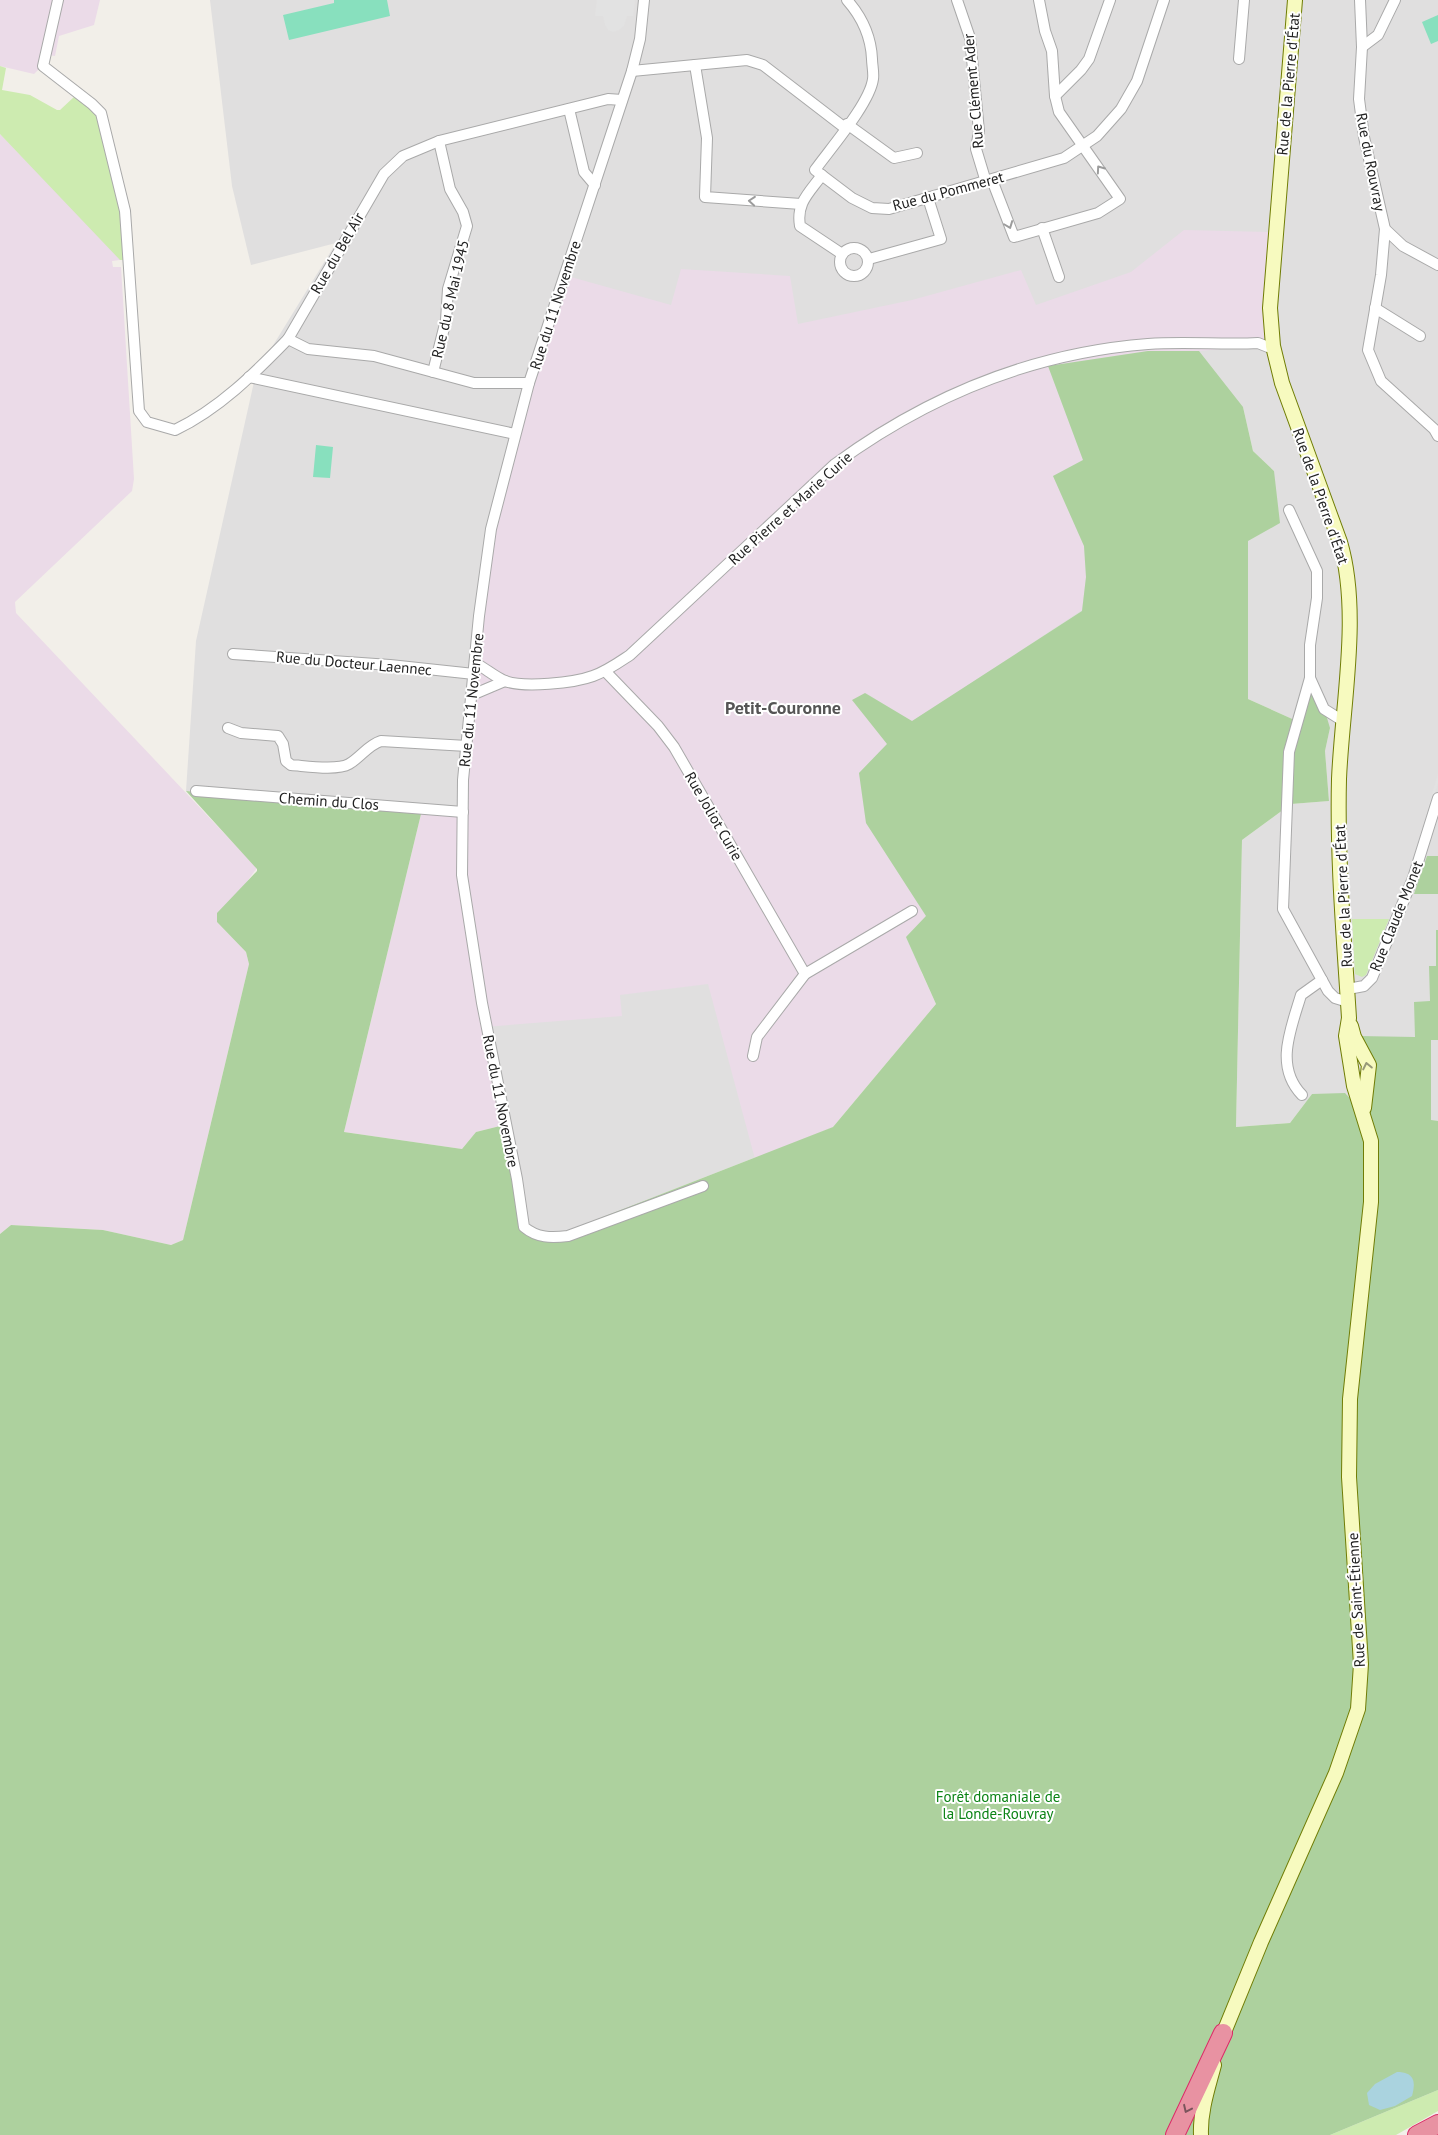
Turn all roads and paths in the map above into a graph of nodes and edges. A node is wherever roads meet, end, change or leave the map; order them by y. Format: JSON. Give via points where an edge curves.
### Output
{"nodes":[{"id":1,"x":58,"y":0,"type":"edge"},
{"id":2,"x":644,"y":0,"type":"edge"},
{"id":3,"x":847,"y":0,"type":"edge"},
{"id":4,"x":958,"y":0,"type":"edge"},
{"id":5,"x":1039,"y":0,"type":"edge"},
{"id":6,"x":1110,"y":0,"type":"edge"},
{"id":7,"x":1164,"y":0,"type":"edge"},
{"id":8,"x":1244,"y":0,"type":"edge"},
{"id":9,"x":1295,"y":0,"type":"edge"},
{"id":10,"x":1360,"y":0,"type":"edge"},
{"id":11,"x":1395,"y":0,"type":"edge"},
{"id":12,"x":1362,"y":47,"type":"junction"},
{"id":13,"x":1239,"y":59,"type":"dead end"},
{"id":14,"x":695,"y":65,"type":"junction"},
{"id":15,"x":632,"y":71,"type":"junction"},
{"id":16,"x":1055,"y":96,"type":"junction"},
{"id":17,"x":622,"y":100,"type":"junction"},
{"id":18,"x":569,"y":109,"type":"junction"},
{"id":19,"x":846,"y":126,"type":"junction"},
{"id":20,"x":439,"y":141,"type":"junction"},
{"id":21,"x":1084,"y":146,"type":"junction"},
{"id":22,"x":917,"y":153,"type":"dead end"},
{"id":23,"x":822,"y":175,"type":"junction"},
{"id":24,"x":989,"y":181,"type":"junction"},
{"id":25,"x":595,"y":185,"type":"junction"},
{"id":26,"x":928,"y":198,"type":"junction"},
{"id":27,"x":800,"y":204,"type":"junction"},
{"id":28,"x":1042,"y":228,"type":"junction"},
{"id":29,"x":1385,"y":229,"type":"junction"},
{"id":30,"x":842,"y":254,"type":"junction"},
{"id":31,"x":869,"y":259,"type":"junction"},
{"id":32,"x":1438,"y":265,"type":"edge"},
{"id":33,"x":1059,"y":277,"type":"dead end"},
{"id":34,"x":1375,"y":308,"type":"junction"},
{"id":35,"x":1420,"y":336,"type":"dead end"},
{"id":36,"x":288,"y":338,"type":"junction"},
{"id":37,"x":1273,"y":346,"type":"junction"},
{"id":38,"x":433,"y":372,"type":"junction"},
{"id":39,"x":249,"y":377,"type":"junction"},
{"id":40,"x":529,"y":383,"type":"junction"},
{"id":41,"x":516,"y":434,"type":"junction"},
{"id":42,"x":1438,"y":436,"type":"edge"},
{"id":43,"x":1289,"y":510,"type":"dead end"},
{"id":44,"x":234,"y":654,"type":"dead end"},
{"id":45,"x":475,"y":662,"type":"junction"},
{"id":46,"x":605,"y":671,"type":"junction"},
{"id":47,"x":474,"y":674,"type":"junction"},
{"id":48,"x":1310,"y":678,"type":"junction"},
{"id":49,"x":505,"y":681,"type":"junction"},
{"id":50,"x":472,"y":695,"type":"junction"},
{"id":51,"x":1343,"y":721,"type":"junction"},
{"id":52,"x":228,"y":728,"type":"dead end"},
{"id":53,"x":467,"y":746,"type":"junction"},
{"id":54,"x":196,"y":791,"type":"dead end"},
{"id":55,"x":1438,"y":798,"type":"edge"},
{"id":56,"x":463,"y":812,"type":"junction"},
{"id":57,"x":912,"y":911,"type":"dead end"},
{"id":58,"x":805,"y":974,"type":"junction"},
{"id":59,"x":1322,"y":980,"type":"junction"},
{"id":60,"x":1348,"y":996,"type":"junction"},
{"id":61,"x":753,"y":1056,"type":"dead end"},
{"id":62,"x":1302,"y":1095,"type":"dead end"},
{"id":63,"x":1371,"y":1142,"type":"joint"},
{"id":64,"x":703,"y":1186,"type":"dead end"},
{"id":65,"x":1223,"y":2033,"type":"junction"},
{"id":66,"x":1438,"y":2124,"type":"edge"},
{"id":67,"x":1175,"y":2135,"type":"edge"},
{"id":68,"x":1201,"y":2135,"type":"edge"},
{"id":69,"x":1417,"y":2135,"type":"edge"}],
"edges":[{"from":1,"to":39,"type":"street","name":"Rue du Bel Air","via":[[43,66],[101,113],[125,211],[139,411],[147,422],[175,430],[196,420]]},
{"from":2,"to":15,"type":"street","name":"Rue du 11 Novembre","via":[[640,39]]},
{"from":3,"to":19,"type":"street","via":[[868,32],[873,78],[867,96]]},
{"from":4,"to":24,"type":"street","name":"Rue Clément Ader","via":[[970,38],[979,131],[976,148]]},
{"from":5,"to":16,"type":"street","via":[[1052,51]]},
{"from":6,"to":16,"type":"street","via":[[1089,59]]},
{"from":7,"to":21,"type":"street","name":"Rue du Pommeret","via":[[1137,82],[1121,109]]},
{"from":8,"to":13,"type":"street"},
{"from":9,"to":37,"type":"street","name":"Rue de la Pierre d'État","via":[[1272,273]]},
{"from":10,"to":12,"type":"street","name":"Rue du Rouvray"},
{"from":11,"to":12,"type":"street","via":[[1378,36]]},
{"from":12,"to":29,"type":"street","name":"Rue du Rouvray","via":[[1359,99],[1364,137]]},
{"from":14,"to":15,"type":"street"},
{"from":14,"to":19,"type":"street","via":[[747,60],[763,65]]},
{"from":27,"to":14,"type":"street","one_way":true,"via":[[705,197],[706,138]]},
{"from":15,"to":17,"type":"street","name":"Rue du 11 Novembre"},
{"from":16,"to":21,"type":"street","via":[[1059,112]]},
{"from":17,"to":18,"type":"street","name":"Rue du Bel Air","via":[[608,99]]},
{"from":17,"to":25,"type":"street","name":"Rue du 11 Novembre"},
{"from":18,"to":20,"type":"street","name":"Rue du Bel Air"},
{"from":18,"to":25,"type":"street","via":[[584,172]]},
{"from":19,"to":22,"type":"street","via":[[894,158]]},
{"from":19,"to":23,"type":"street","via":[[814,170]]},
{"from":20,"to":36,"type":"street","name":"Rue du Bel Air","via":[[404,156],[384,174]]},
{"from":20,"to":38,"type":"street","name":"Rue du 8 Mai 1945","via":[[450,189],[467,226],[448,290],[446,320]]},
{"from":21,"to":24,"type":"street","name":"Rue du Pommeret","via":[[1064,158]]},
{"from":28,"to":21,"type":"street","one_way":true,"via":[[1098,213],[1120,199]]},
{"from":23,"to":26,"type":"street","name":"Rue du Pommeret","via":[[852,198],[872,208],[889,209]]},
{"from":23,"to":27,"type":"street"},
{"from":24,"to":26,"type":"street","name":"Rue du Pommeret"},
{"from":24,"to":28,"type":"street","name":"Rue Clément Ader","one_way":true,"via":[[1014,237]]},
{"from":25,"to":40,"type":"street","name":"Rue du 11 Novembre"},
{"from":26,"to":31,"type":"street","via":[[941,239]]},
{"from":27,"to":30,"type":"street","via":[[800,226]]},
{"from":28,"to":33,"type":"street"},
{"from":29,"to":32,"type":"street","name":"Rue du Rouvray","via":[[1403,246]]},
{"from":29,"to":34,"type":"street"},
{"from":30,"to":31,"type":"street","via":[[850,248],[859,248]]},
{"from":30,"to":31,"type":"street","via":[[841,268],[852,276],[865,272]]},
{"from":34,"to":35,"type":"street"},
{"from":34,"to":42,"type":"street","via":[[1368,350],[1381,381]]},
{"from":36,"to":38,"type":"street","via":[[308,349],[374,356]]},
{"from":36,"to":39,"type":"street","name":"Rue du Bel Air"},
{"from":37,"to":46,"type":"street","name":"Rue Pierre et Marie Curie","via":[[1258,343],[1182,343],[1094,351],[1001,374],[941,400],[877,434],[835,464],[630,655]]},
{"from":37,"to":51,"type":"street","name":"Rue de la Pierre d'État","via":[[1284,392],[1346,563],[1349,627]]},
{"from":38,"to":40,"type":"street","via":[[474,383]]},
{"from":39,"to":41,"type":"street"},
{"from":40,"to":41,"type":"street","name":"Rue du 11 Novembre"},
{"from":41,"to":45,"type":"street","name":"Rue du 11 Novembre","via":[[491,530]]},
{"from":43,"to":48,"type":"street","via":[[1317,571]]},
{"from":44,"to":47,"type":"street","name":"Rue du Docteur Laennec"},
{"from":45,"to":47,"type":"street","name":"Rue du 11 Novembre"},
{"from":45,"to":49,"type":"street","name":"Rue Pierre et Marie Curie"},
{"from":46,"to":49,"type":"street","name":"Rue Pierre et Marie Curie","via":[[573,680],[533,684]]},
{"from":46,"to":58,"type":"street","name":"Rue Joliot Curie","via":[[674,747]]},
{"from":47,"to":50,"type":"street","name":"Rue du 11 Novembre"},
{"from":48,"to":51,"type":"street","via":[[1324,709]]},
{"from":48,"to":59,"type":"street","via":[[1289,752],[1283,909]]},
{"from":49,"to":50,"type":"street","name":"Rue Pierre et Marie Curie"},
{"from":50,"to":53,"type":"street","name":"Rue du 11 Novembre"},
{"from":51,"to":60,"type":"street","name":"Rue de la Pierre d'État","via":[[1339,829]]},
{"from":52,"to":53,"type":"street","via":[[242,733],[278,736],[286,762],[291,765],[340,767],[350,764],[381,741]]},
{"from":53,"to":56,"type":"street","name":"Rue du 11 Novembre"},
{"from":54,"to":56,"type":"street","name":"Chemin du Clos"},
{"from":55,"to":60,"type":"street","name":"Rue Claude Monet","via":[[1413,878],[1372,978]]},
{"from":56,"to":64,"type":"street","name":"Rue du 11 Novembre","via":[[462,875],[482,1003],[524,1226],[533,1234],[550,1238],[568,1236]]},
{"from":57,"to":58,"type":"street"},
{"from":58,"to":61,"type":"street","via":[[757,1037]]},
{"from":59,"to":60,"type":"street","via":[[1335,998]]},
{"from":59,"to":62,"type":"street","via":[[1301,994],[1288,1038],[1286,1067]]},
{"from":60,"to":63,"type":"street","name":"Rue de la Pierre d'État","via":[[1354,1037],[1368,1065],[1364,1114]]},
{"from":63,"to":65,"type":"street","name":"Rue de Saint-Étienne","via":[[1371,1202],[1350,1409],[1349,1476],[1360,1664],[1358,1709],[1336,1773]]},
{"from":65,"to":67,"type":"highway","one_way":true},
{"from":65,"to":68,"type":"street","name":"Rue de Saint-Étienne","via":[[1204,2102]]},
{"from":66,"to":69,"type":"highway"}]}
